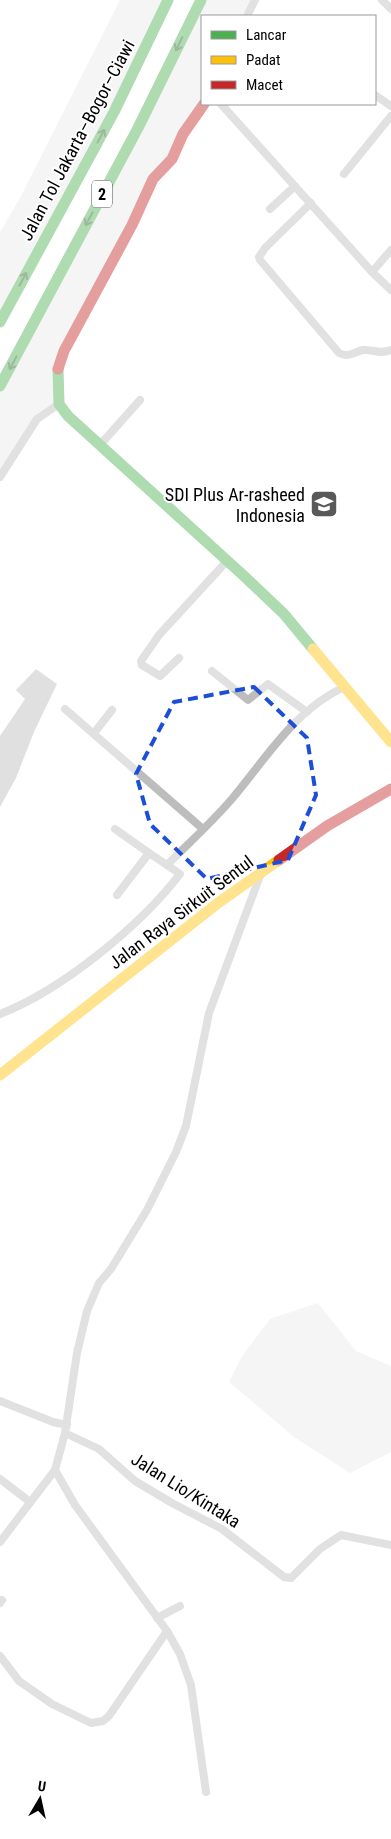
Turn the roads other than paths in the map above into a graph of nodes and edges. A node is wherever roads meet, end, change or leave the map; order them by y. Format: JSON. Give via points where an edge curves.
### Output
{"nodes":[{"id":1,"x":168,"y":0,"type":"edge"},
{"id":2,"x":201,"y":0,"type":"edge"},
{"id":3,"x":255,"y":0,"type":"edge"},
{"id":4,"x":382,"y":0,"type":"edge"},
{"id":5,"x":391,"y":9,"type":"edge"},
{"id":6,"x":249,"y":15,"type":"edge"},
{"id":7,"x":376,"y":96,"type":"edge"},
{"id":8,"x":203,"y":105,"type":"edge"},
{"id":9,"x":222,"y":105,"type":"edge"},
{"id":10,"x":391,"y":106,"type":"edge"},
{"id":11,"x":391,"y":116,"type":"edge"},
{"id":12,"x":344,"y":174,"type":"dead end"},
{"id":13,"x":295,"y":186,"type":"junction"},
{"id":14,"x":311,"y":203,"type":"junction"},
{"id":15,"x":270,"y":209,"type":"dead end"},
{"id":16,"x":391,"y":250,"type":"edge"},
{"id":17,"x":372,"y":272,"type":"junction"},
{"id":18,"x":391,"y":290,"type":"edge"},
{"id":19,"x":0,"y":322,"type":"edge"},
{"id":20,"x":391,"y":350,"type":"edge"},
{"id":21,"x":0,"y":386,"type":"edge"},
{"id":22,"x":140,"y":400,"type":"dead end"},
{"id":23,"x":59,"y":404,"type":"junction"},
{"id":24,"x":100,"y":445,"type":"junction"},
{"id":25,"x":0,"y":477,"type":"edge"},
{"id":26,"x":227,"y":561,"type":"junction"},
{"id":27,"x":179,"y":658,"type":"dead end"},
{"id":28,"x":212,"y":671,"type":"dead end"},
{"id":29,"x":344,"y":687,"type":"junction"},
{"id":30,"x":65,"y":709,"type":"dead end"},
{"id":31,"x":112,"y":710,"type":"dead end"},
{"id":32,"x":307,"y":712,"type":"junction"},
{"id":33,"x":94,"y":733,"type":"junction"},
{"id":34,"x":391,"y":742,"type":"edge"},
{"id":35,"x":391,"y":789,"type":"edge"},
{"id":36,"x":115,"y":829,"type":"dead end"},
{"id":37,"x":203,"y":829,"type":"junction"},
{"id":38,"x":149,"y":853,"type":"junction"},
{"id":39,"x":167,"y":865,"type":"junction"},
{"id":40,"x":262,"y":872,"type":"junction"},
{"id":41,"x":117,"y":895,"type":"dead end"},
{"id":42,"x":0,"y":1014,"type":"edge"},
{"id":43,"x":0,"y":1075,"type":"edge"},
{"id":44,"x":0,"y":1401,"type":"edge"},
{"id":45,"x":66,"y":1429,"type":"junction"},
{"id":46,"x":56,"y":1470,"type":"junction"},
{"id":47,"x":0,"y":1479,"type":"edge"},
{"id":48,"x":30,"y":1502,"type":"junction"},
{"id":49,"x":0,"y":1542,"type":"edge"},
{"id":50,"x":391,"y":1545,"type":"edge"},
{"id":51,"x":180,"y":1606,"type":"dead end"},
{"id":52,"x":158,"y":1618,"type":"junction"},
{"id":53,"x":167,"y":1632,"type":"junction"},
{"id":54,"x":0,"y":1656,"type":"edge"},
{"id":55,"x":206,"y":1792,"type":"dead end"}],
"edges":[{"from":19,"to":1,"type":"main road","name":"Jalan Tol Jakarta–Bogor–Ciawi","number":"2","one_way":true,"via":[[115,110]]},
{"from":2,"to":21,"type":"main road","number":"2","one_way":true,"via":[[138,128]]},
{"from":3,"to":6,"type":"street"},
{"from":4,"to":5,"type":"street"},
{"from":7,"to":10,"type":"street"},
{"from":8,"to":23,"type":"main road","via":[[183,134],[172,159],[153,178],[132,225],[64,351],[56,374]]},
{"from":9,"to":13,"type":"street"},
{"from":11,"to":12,"type":"street"},
{"from":13,"to":14,"type":"street"},
{"from":13,"to":15,"type":"street"},
{"from":14,"to":17,"type":"street"},
{"from":14,"to":20,"type":"street","via":[[266,248],[260,260],[339,353],[349,355],[363,350],[378,353]]},
{"from":16,"to":17,"type":"street"},
{"from":17,"to":18,"type":"street"},
{"from":22,"to":24,"type":"street"},
{"from":23,"to":24,"type":"main road"},
{"from":23,"to":25,"type":"street","via":[[37,419]]},
{"from":24,"to":26,"type":"main road"},
{"from":26,"to":27,"type":"street","via":[[159,635],[141,661],[142,665],[160,676]]},
{"from":26,"to":29,"type":"main road","via":[[284,614]]},
{"from":28,"to":32,"type":"street","via":[[248,700],[268,684]]},
{"from":29,"to":32,"type":"street","via":[[329,694]]},
{"from":29,"to":34,"type":"main road"},
{"from":30,"to":33,"type":"street"},
{"from":31,"to":33,"type":"street"},
{"from":32,"to":37,"type":"street","via":[[277,740],[233,798]]},
{"from":33,"to":37,"type":"street"},
{"from":35,"to":40,"type":"main road","name":"Jalan Raya Sirkuit Sentul","via":[[327,826]]},
{"from":36,"to":38,"type":"street"},
{"from":37,"to":39,"type":"street"},
{"from":38,"to":39,"type":"street"},
{"from":38,"to":41,"type":"street"},
{"from":39,"to":42,"type":"street","via":[[180,874],[126,931],[46,990]]},
{"from":40,"to":43,"type":"main road","name":"Jalan Raya Sirkuit Sentul","via":[[174,937]]},
{"from":40,"to":45,"type":"street","via":[[209,1013],[186,1126],[176,1152],[146,1210],[89,1305]]},
{"from":44,"to":45,"type":"street"},
{"from":45,"to":46,"type":"street"},
{"from":45,"to":50,"type":"street","name":"Jalan Lio/Kintaka","via":[[99,1449],[135,1481],[222,1529],[284,1577],[291,1578],[320,1549],[341,1535]]},
{"from":46,"to":48,"type":"street"},
{"from":46,"to":52,"type":"street","via":[[75,1505]]},
{"from":47,"to":48,"type":"street"},
{"from":48,"to":49,"type":"street"},
{"from":51,"to":52,"type":"street"},
{"from":52,"to":53,"type":"street"},
{"from":53,"to":54,"type":"street","via":[[109,1716],[96,1724],[52,1704],[19,1681]]},
{"from":53,"to":55,"type":"street","via":[[180,1654],[191,1685]]}]}
